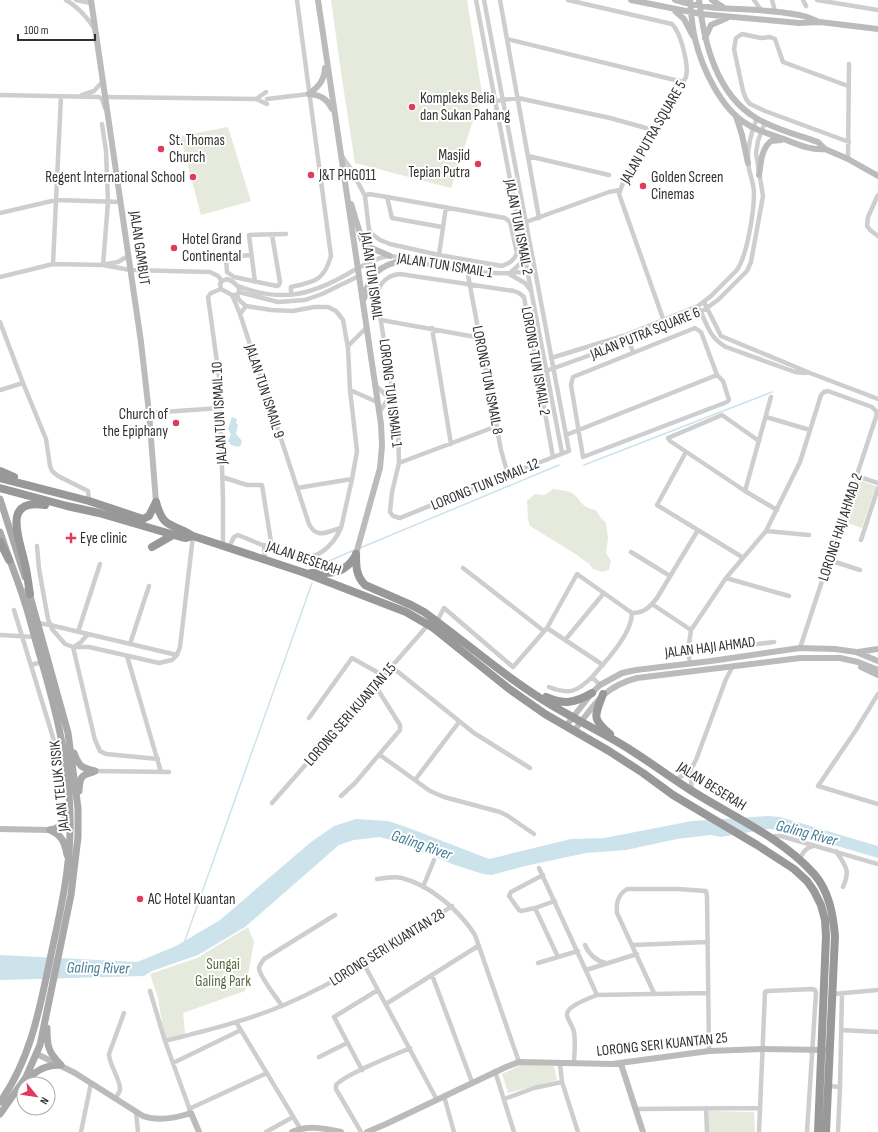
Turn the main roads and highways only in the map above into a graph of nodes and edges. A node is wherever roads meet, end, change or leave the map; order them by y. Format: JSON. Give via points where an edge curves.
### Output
{"nodes":[{"id":1,"x":0,"y":471,"type":"edge"},
{"id":2,"x":0,"y":478,"type":"edge"},
{"id":3,"x":0,"y":488,"type":"edge"},
{"id":4,"x":55,"y":492,"type":"junction"},
{"id":5,"x":0,"y":499,"type":"edge"},
{"id":6,"x":99,"y":513,"type":"junction"},
{"id":7,"x":0,"y":532,"type":"edge"},
{"id":8,"x":173,"y":535,"type":"junction"},
{"id":9,"x":193,"y":536,"type":"junction"},
{"id":10,"x":0,"y":542,"type":"edge"},
{"id":11,"x":152,"y":547,"type":"dead end"},
{"id":12,"x":9,"y":560,"type":"junction"},
{"id":13,"x":306,"y":572,"type":"junction"},
{"id":14,"x":30,"y":594,"type":"junction"},
{"id":15,"x":523,"y":687,"type":"junction"},
{"id":16,"x":592,"y":693,"type":"road end"},
{"id":17,"x":603,"y":694,"type":"road end"},
{"id":18,"x":68,"y":734,"type":"junction"},
{"id":19,"x":620,"y":743,"type":"junction"},
{"id":20,"x":68,"y":794,"type":"junction"},
{"id":21,"x":78,"y":808,"type":"junction"},
{"id":22,"x":68,"y":863,"type":"junction"},
{"id":23,"x":57,"y":946,"type":"junction"},
{"id":24,"x":47,"y":1013,"type":"junction"},
{"id":25,"x":36,"y":1023,"type":"junction"},
{"id":26,"x":37,"y":1054,"type":"junction"},
{"id":27,"x":27,"y":1076,"type":"edge"},
{"id":28,"x":31,"y":1076,"type":"edge"},
{"id":29,"x":16,"y":1093,"type":"edge"},
{"id":30,"x":0,"y":1102,"type":"edge"},
{"id":31,"x":1,"y":1113,"type":"edge"},
{"id":32,"x":818,"y":1132,"type":"edge"},
{"id":33,"x":826,"y":1132,"type":"edge"}],
"edges":[{"from":1,"to":4,"type":"highway"},
{"from":2,"to":4,"type":"highway"},
{"from":3,"to":6,"type":"highway","name":"JALAN BESERAH"},
{"from":4,"to":9,"type":"highway","via":[[143,519],[149,516],[156,502],[158,512],[164,521]]},
{"from":5,"to":14,"type":"main road","name":"JALAN TELUK SISIK"},
{"from":6,"to":8,"type":"highway","name":"JALAN BESERAH"},
{"from":6,"to":14,"type":"highway","via":[[80,513],[31,503],[21,509],[16,523]]},
{"from":7,"to":12,"type":"main road","name":"JALAN TELUK SISIK"},
{"from":8,"to":9,"type":"highway","name":"JALAN BESERAH","via":[[186,538]]},
{"from":8,"to":11,"type":"highway"},
{"from":9,"to":13,"type":"highway","name":"JALAN BESERAH"},
{"from":10,"to":12,"type":"highway"},
{"from":12,"to":20,"type":"main road","name":"JALAN TELUK SISIK","via":[[23,597],[50,690]]},
{"from":13,"to":15,"type":"highway","name":"JALAN BESERAH","via":[[335,573],[351,563],[357,553],[360,580],[369,588],[411,605],[437,621]]},
{"from":13,"to":32,"type":"highway","name":"JALAN BESERAH","via":[[406,612],[428,625],[545,714],[643,773],[808,881],[821,905],[825,920]]},
{"from":14,"to":18,"type":"main road","name":"JALAN TELUK SISIK"},
{"from":15,"to":16,"type":"highway","via":[[562,702],[581,700]]},
{"from":15,"to":19,"type":"highway","name":"JALAN BESERAH"},
{"from":17,"to":19,"type":"highway","via":[[597,710],[598,723]]},
{"from":18,"to":21,"type":"main road","name":"JALAN TELUK SISIK"},
{"from":18,"to":21,"type":"main road","via":[[77,762],[83,768],[95,771],[81,776]]},
{"from":19,"to":33,"type":"highway","name":"JALAN BESERAH","via":[[692,791],[772,839],[799,860],[822,886],[830,902],[835,936]]},
{"from":20,"to":22,"type":"main road","name":"JALAN TELUK SISIK"},
{"from":20,"to":22,"type":"main road","via":[[64,820],[56,830],[50,830],[57,833],[64,842]]},
{"from":21,"to":23,"type":"main road","name":"JALAN TELUK SISIK","via":[[71,895]]},
{"from":22,"to":23,"type":"main road","name":"JALAN TELUK SISIK"},
{"from":23,"to":24,"type":"main road","name":"JALAN TELUK SISIK"},
{"from":23,"to":25,"type":"main road","name":"JALAN TELUK SISIK"},
{"from":24,"to":26,"type":"main road","name":"JALAN TELUK SISIK"},
{"from":24,"to":28,"type":"main road","via":[[48,1047],[61,1065],[41,1068]]},
{"from":25,"to":26,"type":"main road","via":[[33,1047]]},
{"from":25,"to":30,"type":"main road","name":"JALAN TELUK SISIK","via":[[22,1066]]},
{"from":26,"to":27,"type":"main road","name":"JALAN TELUK SISIK"},
{"from":29,"to":31,"type":"main road","name":"JALAN TELUK SISIK"}]}
